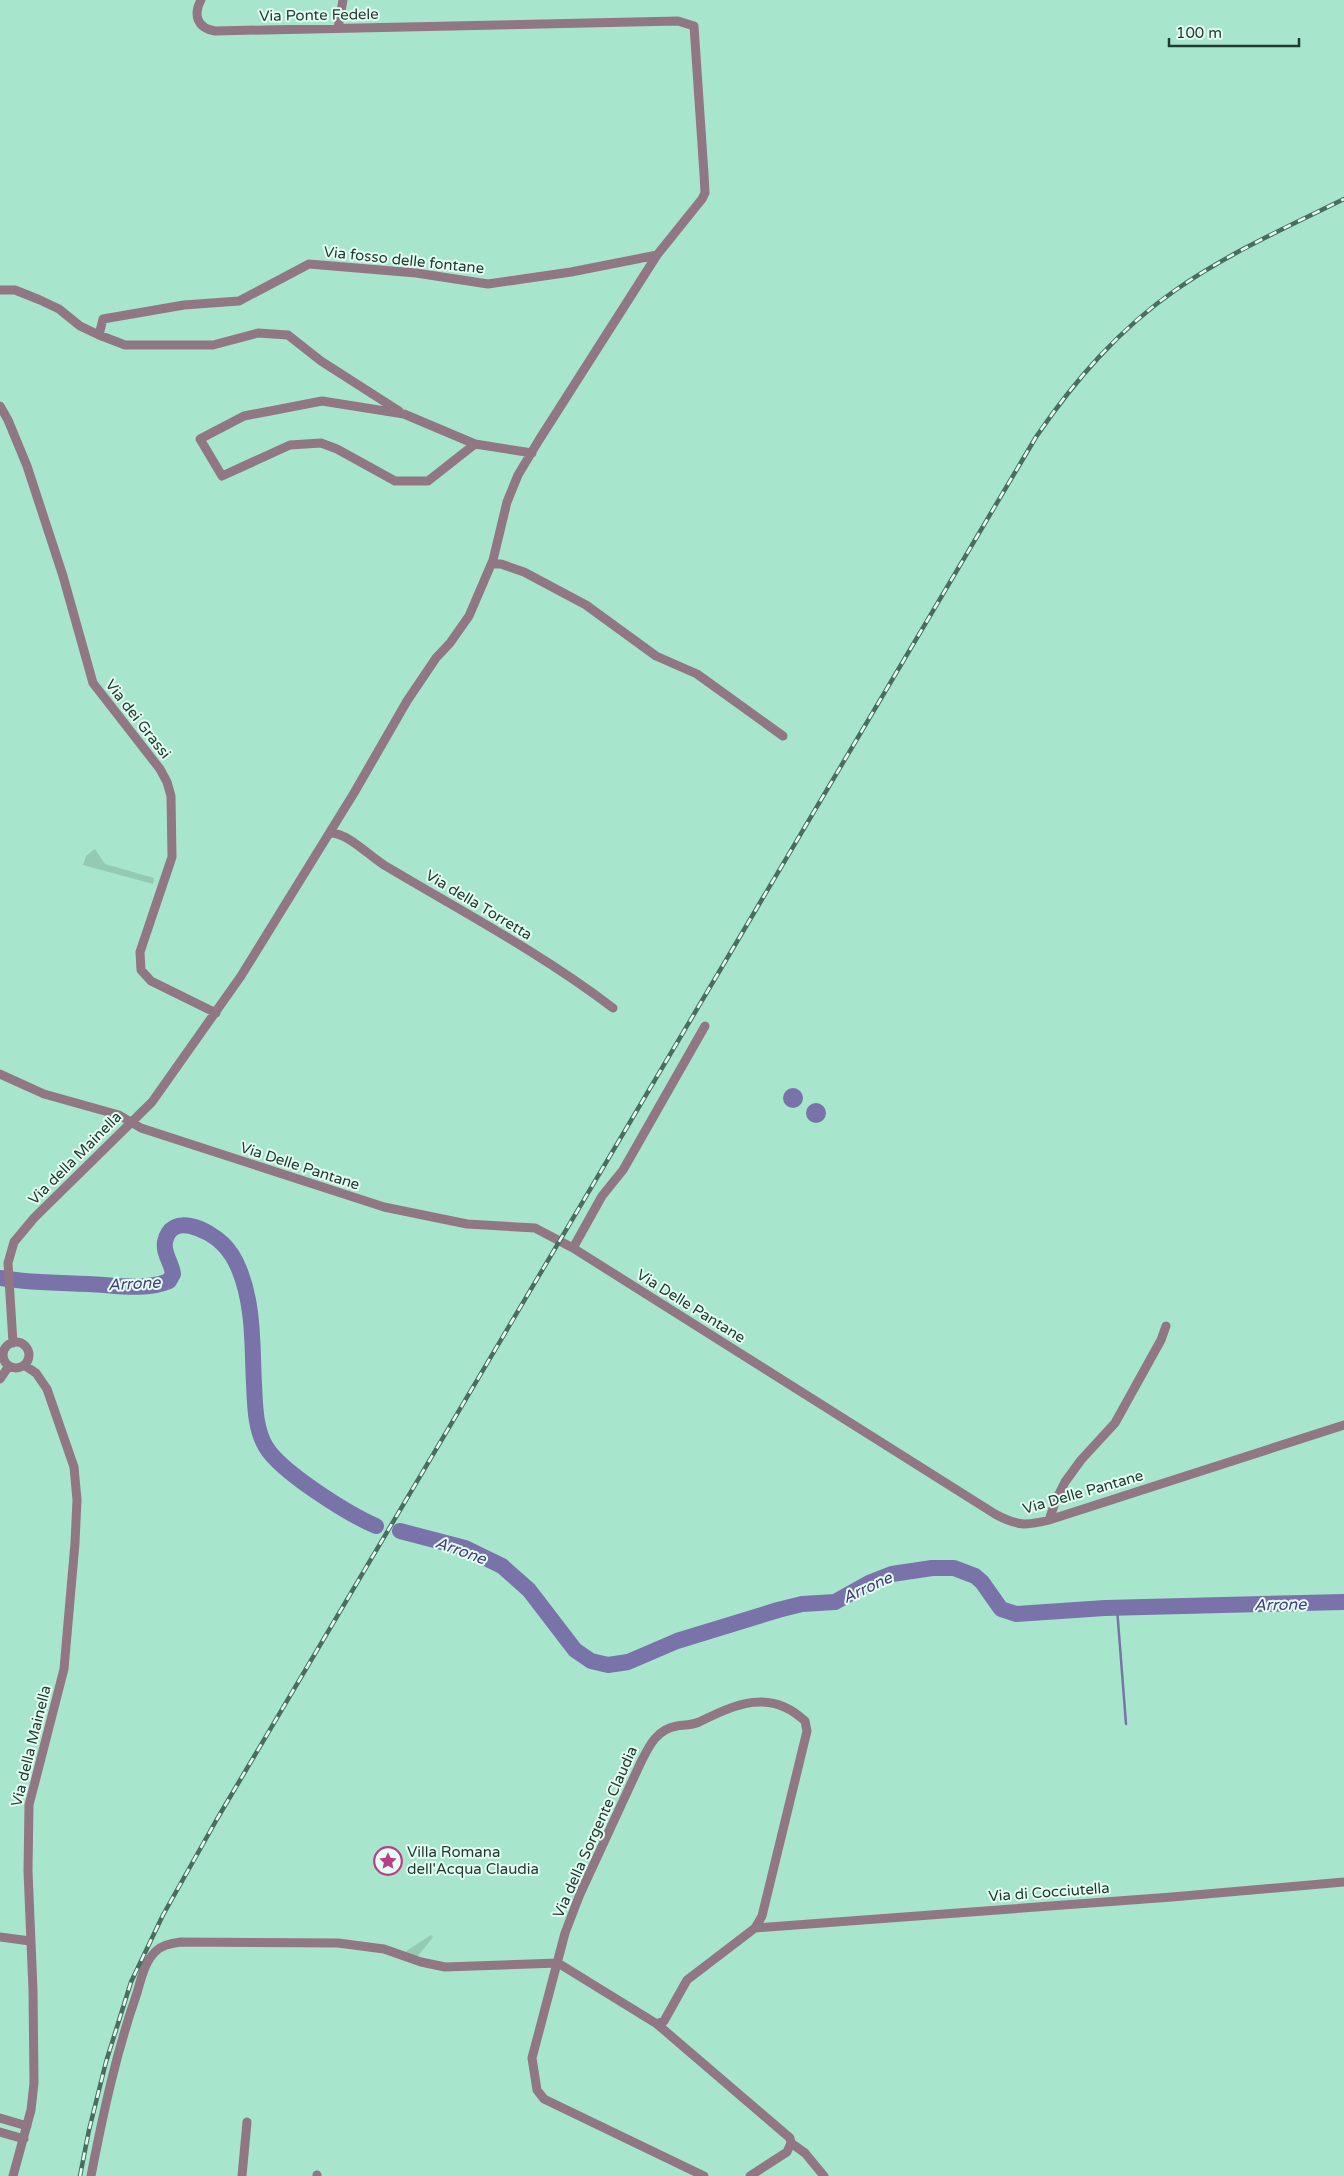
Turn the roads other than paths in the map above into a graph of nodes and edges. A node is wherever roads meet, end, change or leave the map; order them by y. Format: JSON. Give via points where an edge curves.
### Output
{"nodes":[{"id":1,"x":201,"y":0,"type":"edge"},
{"id":2,"x":343,"y":0,"type":"edge"},
{"id":3,"x":694,"y":26,"type":"joint"},
{"id":4,"x":338,"y":28,"type":"junction"},
{"id":5,"x":657,"y":256,"type":"junction"},
{"id":6,"x":0,"y":290,"type":"edge"},
{"id":7,"x":99,"y":334,"type":"junction"},
{"id":8,"x":0,"y":406,"type":"edge"},
{"id":9,"x":404,"y":414,"type":"junction"},
{"id":10,"x":475,"y":444,"type":"junction"},
{"id":11,"x":532,"y":452,"type":"junction"},
{"id":12,"x":492,"y":564,"type":"junction"},
{"id":13,"x":783,"y":736,"type":"dead end"},
{"id":14,"x":330,"y":833,"type":"junction"},
{"id":15,"x":613,"y":1008,"type":"dead end"},
{"id":16,"x":216,"y":1013,"type":"junction"},
{"id":17,"x":705,"y":1026,"type":"dead end"},
{"id":18,"x":0,"y":1074,"type":"edge"},
{"id":19,"x":130,"y":1122,"type":"junction"},
{"id":20,"x":573,"y":1248,"type":"junction"},
{"id":21,"x":1166,"y":1326,"type":"dead end"},
{"id":22,"x":13,"y":1343,"type":"junction"},
{"id":23,"x":24,"y":1365,"type":"junction"},
{"id":24,"x":9,"y":1366,"type":"junction"},
{"id":25,"x":0,"y":1378,"type":"edge"},
{"id":26,"x":1344,"y":1425,"type":"edge"},
{"id":27,"x":1049,"y":1520,"type":"junction"},
{"id":28,"x":1344,"y":1882,"type":"edge"},
{"id":29,"x":755,"y":1928,"type":"junction"},
{"id":30,"x":0,"y":1937,"type":"edge"},
{"id":31,"x":30,"y":1941,"type":"junction"},
{"id":32,"x":558,"y":1963,"type":"junction"},
{"id":33,"x":657,"y":2024,"type":"junction"},
{"id":34,"x":0,"y":2118,"type":"edge"},
{"id":35,"x":247,"y":2122,"type":"dead end"},
{"id":36,"x":27,"y":2126,"type":"junction"},
{"id":37,"x":0,"y":2132,"type":"edge"},
{"id":38,"x":24,"y":2139,"type":"junction"},
{"id":39,"x":791,"y":2143,"type":"junction"},
{"id":40,"x":13,"y":2176,"type":"edge"},
{"id":41,"x":91,"y":2176,"type":"edge"},
{"id":42,"x":242,"y":2176,"type":"edge"},
{"id":43,"x":704,"y":2176,"type":"edge"},
{"id":44,"x":750,"y":2176,"type":"edge"},
{"id":45,"x":824,"y":2176,"type":"edge"}],
"edges":[{"from":1,"to":4,"type":"street","name":"Via Ponte Fedele","via":[[197,19],[204,27],[215,31]]},
{"from":2,"to":4,"type":"street"},
{"from":3,"to":4,"type":"street","name":"Via Ponte Fedele","via":[[678,21]]},
{"from":3,"to":5,"type":"street","name":"Via della Mainella","via":[[705,193]]},
{"from":5,"to":7,"type":"street","name":"Via fosso delle fontane","via":[[488,284],[416,273],[309,264],[239,301],[184,305],[103,319]]},
{"from":5,"to":11,"type":"street","name":"Via della Mainella"},
{"from":6,"to":7,"type":"street","via":[[16,290],[59,308],[80,326]]},
{"from":7,"to":9,"type":"street","via":[[125,345],[213,344],[258,333],[288,335],[321,361]]},
{"from":8,"to":16,"type":"street","name":"Via dei Grassi","via":[[33,484],[93,684],[160,769],[172,796],[172,856],[140,952],[141,970],[151,981]]},
{"from":9,"to":10,"type":"street"},
{"from":9,"to":10,"type":"street","via":[[322,401],[244,416],[200,439],[222,476],[290,445],[321,443],[395,481],[428,481]]},
{"from":10,"to":11,"type":"street"},
{"from":11,"to":12,"type":"street","name":"Via della Mainella","via":[[506,502]]},
{"from":12,"to":13,"type":"street","via":[[524,572],[586,605],[656,656],[697,674]]},
{"from":12,"to":14,"type":"street","name":"Via della Mainella","via":[[469,616],[407,701]]},
{"from":14,"to":15,"type":"street","name":"Via della Torretta","via":[[341,834],[381,863],[536,955]]},
{"from":14,"to":16,"type":"street","name":"Via della Mainella"},
{"from":16,"to":19,"type":"street","name":"Via della Mainella","via":[[152,1102]]},
{"from":17,"to":20,"type":"street","via":[[624,1170],[602,1196]]},
{"from":18,"to":19,"type":"street","name":"Via Delle Pantane","via":[[44,1094],[119,1115]]},
{"from":19,"to":20,"type":"street","name":"Via Delle Pantane","via":[[384,1207],[467,1224],[535,1228]]},
{"from":19,"to":22,"type":"street","name":"Via della Mainella","via":[[24,1228],[10,1249],[8,1267]]},
{"from":20,"to":27,"type":"street","name":"Via Delle Pantane","via":[[995,1514],[1024,1525]]},
{"from":21,"to":27,"type":"street","via":[[1116,1423],[1068,1478]]},
{"from":22,"to":23,"type":"street","via":[[28,1350]]},
{"from":22,"to":24,"type":"street","via":[[4,1352],[4,1360]]},
{"from":23,"to":24,"type":"street","via":[[17,1368]]},
{"from":23,"to":31,"type":"street","name":"Via della Mainella","via":[[36,1373],[46,1389],[74,1467],[77,1500],[64,1669],[29,1805]]},
{"from":24,"to":25,"type":"street"},
{"from":26,"to":27,"type":"street","name":"Via Delle Pantane"},
{"from":28,"to":29,"type":"street","name":"Via di Cocciutella"},
{"from":29,"to":32,"type":"street","name":"Via della Sorgente Claudia","via":[[768,1895],[807,1731],[805,1721],[792,1711],[780,1705],[754,1702],[731,1706],[696,1723],[672,1727],[660,1733],[643,1758],[580,1894],[568,1922]]},
{"from":29,"to":33,"type":"street","via":[[687,1980],[667,2018]]},
{"from":30,"to":31,"type":"street"},
{"from":31,"to":36,"type":"street","name":"Via della Mainella","via":[[34,2083]]},
{"from":32,"to":33,"type":"street"},
{"from":32,"to":41,"type":"street","via":[[445,1966],[421,1962],[384,1949],[329,1943],[181,1942],[162,1947],[155,1951],[146,1966],[129,2016],[112,2076]]},
{"from":32,"to":43,"type":"street","name":"Via della Sorgente Claudia","via":[[532,2058],[540,2096]]},
{"from":33,"to":39,"type":"street","via":[[786,2133]]},
{"from":34,"to":36,"type":"street"},
{"from":35,"to":42,"type":"street"},
{"from":36,"to":38,"type":"street","name":"Via della Mainella"},
{"from":37,"to":38,"type":"street"},
{"from":38,"to":40,"type":"street","name":"Via della Mainella"},
{"from":39,"to":44,"type":"street","via":[[787,2152]]},
{"from":39,"to":45,"type":"street"}]}
